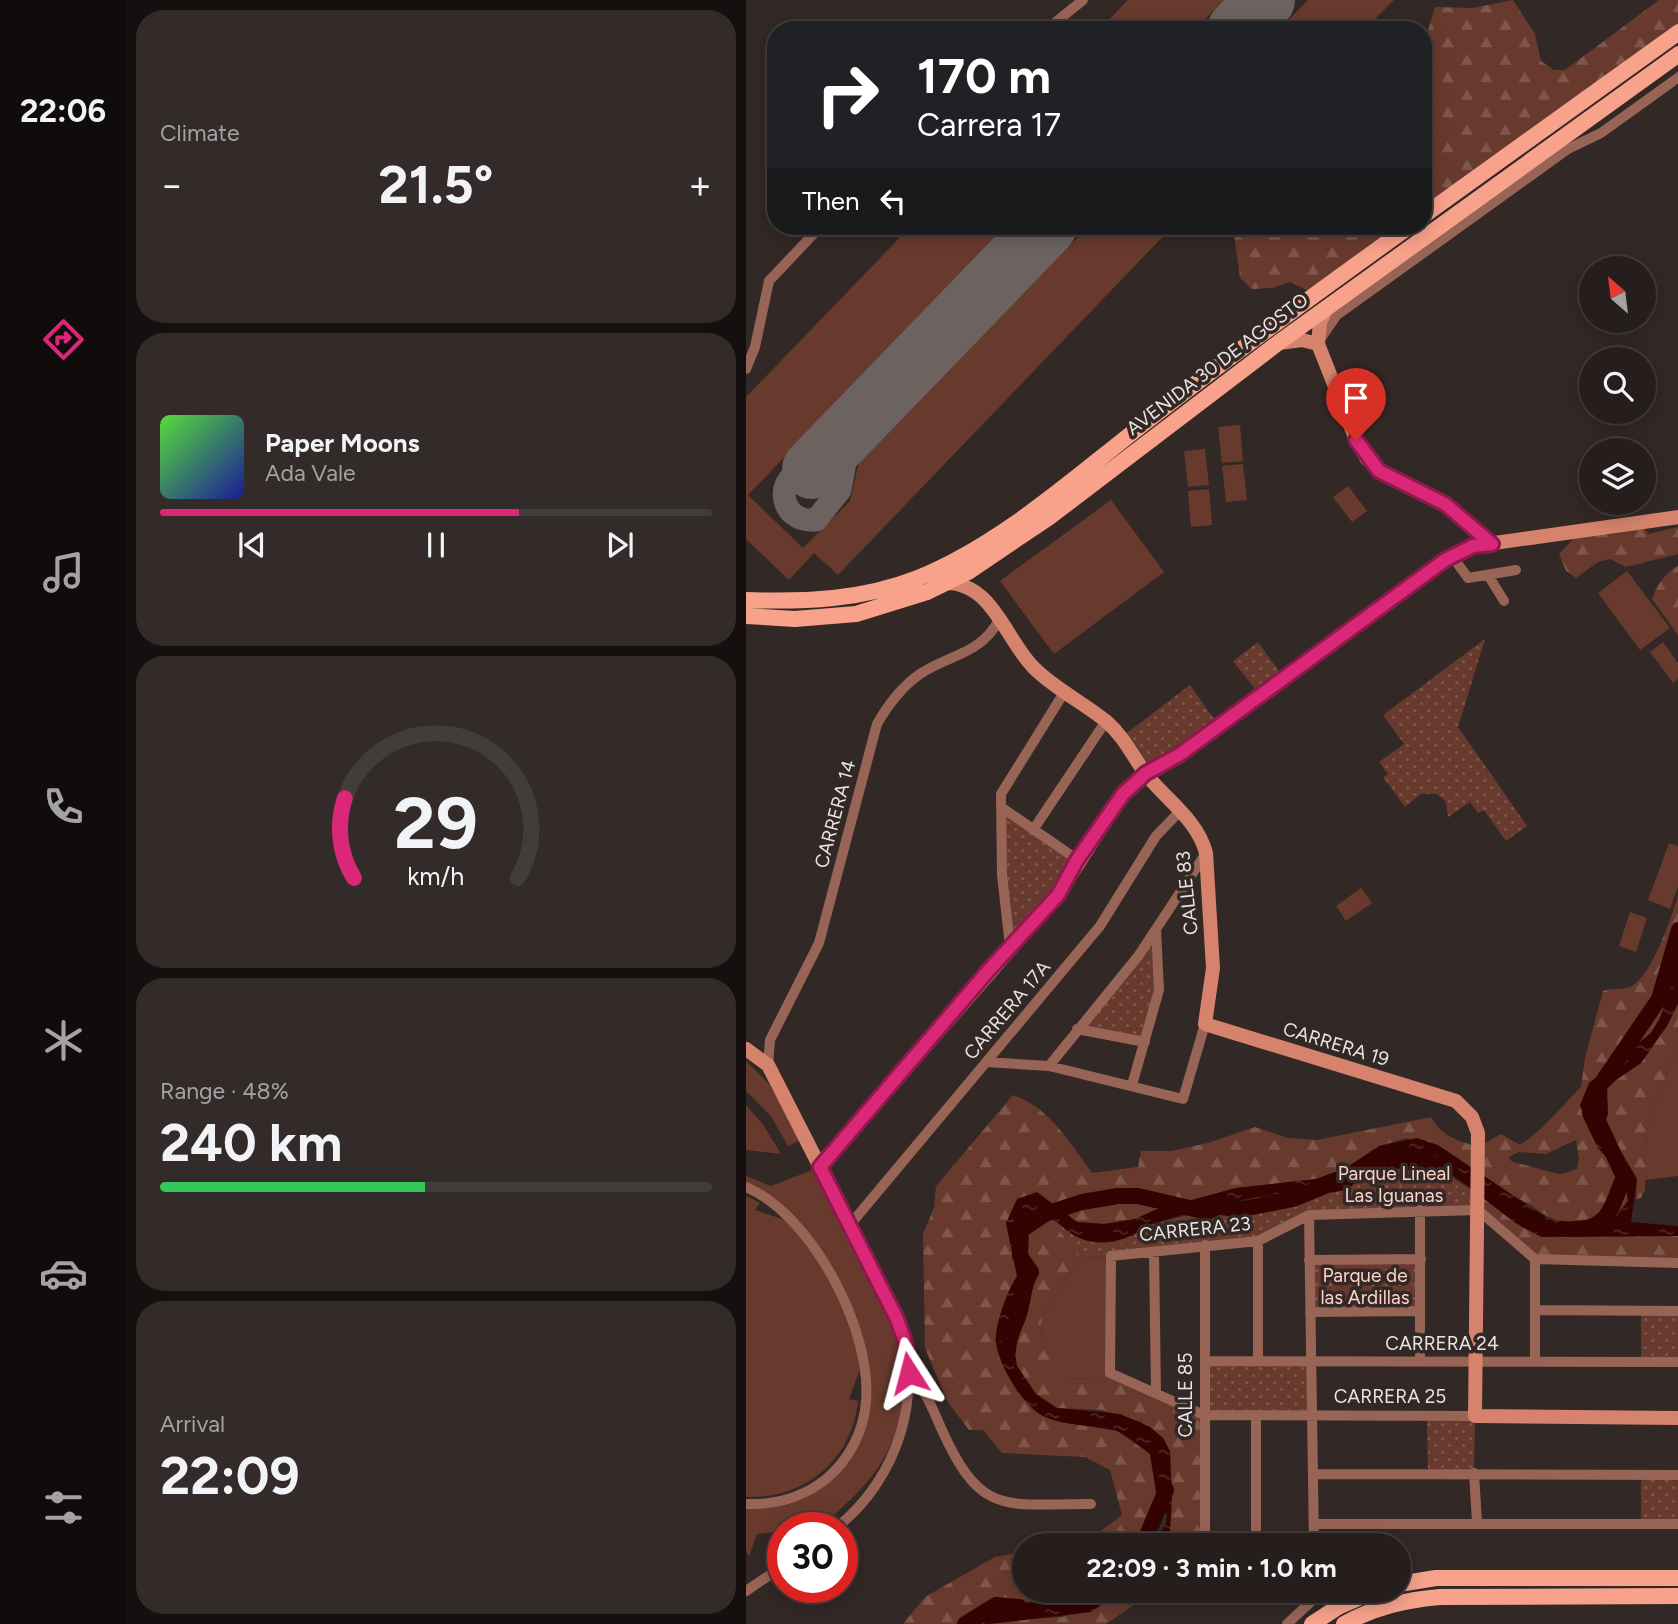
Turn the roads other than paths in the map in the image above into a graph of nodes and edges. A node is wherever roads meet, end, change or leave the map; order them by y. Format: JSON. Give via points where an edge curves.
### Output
{"nodes":[{"id":1,"x":1083,"y":0,"type":"edge"},
{"id":2,"x":1057,"y":21,"type":"edge"},
{"id":3,"x":1679,"y":32,"type":"edge"},
{"id":4,"x":1679,"y":54,"type":"edge"},
{"id":5,"x":1679,"y":77,"type":"edge"},
{"id":6,"x":1564,"y":144,"type":"junction"},
{"id":7,"x":1432,"y":210,"type":"edge"},
{"id":8,"x":812,"y":235,"type":"edge"},
{"id":9,"x":1397,"y":235,"type":"edge"},
{"id":10,"x":1327,"y":308,"type":"junction"},
{"id":11,"x":1278,"y":343,"type":"junction"},
{"id":12,"x":1318,"y":344,"type":"junction"},
{"id":13,"x":746,"y":369,"type":"edge"},
{"id":14,"x":1679,"y":517,"type":"edge"},
{"id":15,"x":1492,"y":544,"type":"junction"},
{"id":16,"x":1452,"y":556,"type":"junction"},
{"id":17,"x":992,"y":557,"type":"junction"},
{"id":18,"x":1516,"y":570,"type":"dead end"},
{"id":19,"x":1488,"y":575,"type":"junction"},
{"id":20,"x":945,"y":583,"type":"junction"},
{"id":21,"x":984,"y":598,"type":"junction"},
{"id":22,"x":746,"y":600,"type":"edge"},
{"id":23,"x":1504,"y":601,"type":"dead end"},
{"id":24,"x":746,"y":616,"type":"edge"},
{"id":25,"x":999,"y":620,"type":"junction"},
{"id":26,"x":1065,"y":691,"type":"junction"},
{"id":27,"x":1100,"y":717,"type":"junction"},
{"id":28,"x":1146,"y":773,"type":"junction"},
{"id":29,"x":1001,"y":807,"type":"junction"},
{"id":30,"x":1181,"y":810,"type":"junction"},
{"id":31,"x":1033,"y":830,"type":"junction"},
{"id":32,"x":1206,"y":853,"type":"junction"},
{"id":33,"x":1077,"y":860,"type":"junction"},
{"id":34,"x":1156,"y":929,"type":"junction"},
{"id":35,"x":1010,"y":946,"type":"junction"},
{"id":36,"x":1204,"y":1024,"type":"junction"},
{"id":37,"x":1077,"y":1029,"type":"junction"},
{"id":38,"x":1145,"y":1042,"type":"junction"},
{"id":39,"x":746,"y":1049,"type":"edge"},
{"id":40,"x":986,"y":1062,"type":"junction"},
{"id":41,"x":768,"y":1065,"type":"junction"},
{"id":42,"x":1049,"y":1066,"type":"junction"},
{"id":43,"x":1132,"y":1085,"type":"junction"},
{"id":44,"x":820,"y":1167,"type":"junction"},
{"id":45,"x":746,"y":1187,"type":"edge"},
{"id":46,"x":1478,"y":1205,"type":"junction"},
{"id":47,"x":1420,"y":1210,"type":"junction"},
{"id":48,"x":1309,"y":1215,"type":"junction"},
{"id":49,"x":849,"y":1226,"type":"junction"},
{"id":50,"x":1259,"y":1241,"type":"junction"},
{"id":51,"x":1205,"y":1245,"type":"junction"},
{"id":52,"x":1154,"y":1252,"type":"junction"},
{"id":53,"x":1421,"y":1259,"type":"junction"},
{"id":54,"x":1535,"y":1259,"type":"junction"},
{"id":55,"x":1309,"y":1260,"type":"junction"},
{"id":56,"x":1679,"y":1263,"type":"edge"},
{"id":57,"x":1535,"y":1310,"type":"junction"},
{"id":58,"x":1420,"y":1311,"type":"junction"},
{"id":59,"x":1679,"y":1311,"type":"edge"},
{"id":60,"x":1310,"y":1312,"type":"junction"},
{"id":61,"x":1476,"y":1360,"type":"junction"},
{"id":62,"x":1535,"y":1360,"type":"junction"},
{"id":63,"x":1205,"y":1361,"type":"junction"},
{"id":64,"x":1258,"y":1361,"type":"junction"},
{"id":65,"x":1420,"y":1361,"type":"junction"},
{"id":66,"x":1311,"y":1362,"type":"junction"},
{"id":67,"x":1679,"y":1362,"type":"edge"},
{"id":68,"x":909,"y":1373,"type":"junction"},
{"id":69,"x":1110,"y":1373,"type":"joint"},
{"id":70,"x":1156,"y":1393,"type":"junction"},
{"id":71,"x":1204,"y":1415,"type":"junction"},
{"id":72,"x":1256,"y":1415,"type":"junction"},
{"id":73,"x":1312,"y":1416,"type":"junction"},
{"id":74,"x":1475,"y":1416,"type":"junction"},
{"id":75,"x":1679,"y":1418,"type":"edge"},
{"id":76,"x":1474,"y":1473,"type":"junction"},
{"id":77,"x":1313,"y":1474,"type":"junction"},
{"id":78,"x":1679,"y":1475,"type":"edge"},
{"id":79,"x":746,"y":1504,"type":"edge"},
{"id":80,"x":1091,"y":1504,"type":"dead end"},
{"id":81,"x":852,"y":1512,"type":"edge"},
{"id":82,"x":1477,"y":1522,"type":"junction"},
{"id":83,"x":1314,"y":1524,"type":"junction"},
{"id":84,"x":1679,"y":1524,"type":"edge"},
{"id":85,"x":1205,"y":1533,"type":"edge"},
{"id":86,"x":1256,"y":1533,"type":"edge"},
{"id":87,"x":1314,"y":1533,"type":"edge"},
{"id":88,"x":767,"y":1577,"type":"edge"},
{"id":89,"x":1679,"y":1578,"type":"edge"},
{"id":90,"x":1411,"y":1582,"type":"edge"},
{"id":91,"x":746,"y":1591,"type":"edge"},
{"id":92,"x":1679,"y":1597,"type":"edge"},
{"id":93,"x":1307,"y":1603,"type":"edge"},
{"id":94,"x":1315,"y":1603,"type":"edge"},
{"id":95,"x":1351,"y":1603,"type":"edge"},
{"id":96,"x":1314,"y":1622,"type":"edge"},
{"id":97,"x":1287,"y":1624,"type":"edge"},
{"id":98,"x":1344,"y":1624,"type":"edge"}],
"edges":[{"from":1,"to":2,"type":"street"},
{"from":3,"to":7,"type":"main road"},
{"from":4,"to":6,"type":"main road","name":"AVENIDA 30 DE AGOSTO"},
{"from":5,"to":6,"type":"street","via":[[1601,133]]},
{"from":6,"to":10,"type":"main road","name":"AVENIDA 30 DE AGOSTO"},
{"from":6,"to":12,"type":"street","via":[[1338,315]]},
{"from":8,"to":13,"type":"street","via":[[769,281]]},
{"from":9,"to":22,"type":"main road","name":"AVENIDA 30 DE AGOSTO","via":[[1266,328],[1042,503],[960,559],[908,582],[852,597]]},
{"from":10,"to":11,"type":"main road","name":"AVENIDA 30 DE AGOSTO"},
{"from":10,"to":12,"type":"street"},
{"from":11,"to":12,"type":"street","via":[[1302,340]]},
{"from":11,"to":17,"type":"main road","name":"AVENIDA 30 DE AGOSTO"},
{"from":12,"to":15,"type":"street","via":[[1356,440],[1372,466],[1445,504]]},
{"from":14,"to":15,"type":"street"},
{"from":15,"to":16,"type":"street","via":[[1473,546]]},
{"from":16,"to":19,"type":"street","via":[[1468,578]]},
{"from":16,"to":28,"type":"street","via":[[1179,755]]},
{"from":17,"to":20,"type":"main road","name":"AVENIDA 30 DE AGOSTO"},
{"from":17,"to":21,"type":"street","via":[[980,575]]},
{"from":18,"to":19,"type":"street"},
{"from":19,"to":23,"type":"street"},
{"from":20,"to":21,"type":"street","via":[[969,586]]},
{"from":20,"to":24,"type":"main road","name":"AVENIDA 30 DE AGOSTO","via":[[856,614],[795,619]]},
{"from":21,"to":25,"type":"street","name":"CALLE 83"},
{"from":25,"to":26,"type":"street","name":"CALLE 83","via":[[1034,668]]},
{"from":25,"to":41,"type":"street","name":"CARRERA 14","via":[[988,639],[909,682],[877,724],[819,943],[770,1040]]},
{"from":26,"to":27,"type":"street","name":"CALLE 83"},
{"from":26,"to":29,"type":"street","via":[[1001,794]]},
{"from":27,"to":28,"type":"street","name":"CALLE 83","via":[[1123,736]]},
{"from":27,"to":31,"type":"street"},
{"from":28,"to":30,"type":"street","name":"CALLE 83"},
{"from":28,"to":33,"type":"street","via":[[1123,794]]},
{"from":29,"to":31,"type":"street"},
{"from":29,"to":35,"type":"street"},
{"from":30,"to":32,"type":"street","name":"CALLE 83"},
{"from":30,"to":40,"type":"street","name":"CARRERA 17A","via":[[1156,836],[1100,926]]},
{"from":31,"to":33,"type":"street"},
{"from":32,"to":34,"type":"street"},
{"from":32,"to":36,"type":"street","name":"CALLE 83","via":[[1213,968]]},
{"from":33,"to":35,"type":"street","via":[[1058,895]]},
{"from":34,"to":37,"type":"street"},
{"from":34,"to":38,"type":"street","via":[[1159,990]]},
{"from":35,"to":44,"type":"street"},
{"from":36,"to":43,"type":"street","name":"CALLE 83","via":[[1183,1100]]},
{"from":36,"to":46,"type":"street","name":"CARRERA 19","via":[[1456,1101],[1475,1122]]},
{"from":37,"to":38,"type":"street"},
{"from":37,"to":42,"type":"street"},
{"from":38,"to":43,"type":"street"},
{"from":39,"to":41,"type":"street"},
{"from":40,"to":42,"type":"street"},
{"from":40,"to":49,"type":"street","name":"CARRERA 17A"},
{"from":41,"to":44,"type":"street"},
{"from":42,"to":43,"type":"street"},
{"from":44,"to":49,"type":"street"},
{"from":45,"to":79,"type":"street","via":[[784,1212],[828,1270],[856,1335],[867,1399],[853,1447],[828,1477],[784,1501]]},
{"from":46,"to":47,"type":"street","name":"CARRERA 23"},
{"from":46,"to":54,"type":"street"},
{"from":46,"to":61,"type":"street"},
{"from":47,"to":48,"type":"street","name":"CARRERA 23"},
{"from":47,"to":53,"type":"street"},
{"from":48,"to":50,"type":"street","name":"CARRERA 23"},
{"from":48,"to":55,"type":"street"},
{"from":49,"to":68,"type":"street","via":[[897,1319]]},
{"from":50,"to":51,"type":"street","name":"CARRERA 23"},
{"from":50,"to":64,"type":"street"},
{"from":51,"to":52,"type":"street","name":"CARRERA 23"},
{"from":51,"to":63,"type":"street","name":"CALLE 85"},
{"from":52,"to":69,"type":"street","name":"CARRERA 23","via":[[1111,1256]]},
{"from":52,"to":70,"type":"street"},
{"from":53,"to":55,"type":"street"},
{"from":53,"to":58,"type":"street"},
{"from":54,"to":56,"type":"street"},
{"from":54,"to":57,"type":"street"},
{"from":55,"to":60,"type":"street"},
{"from":57,"to":59,"type":"street"},
{"from":57,"to":62,"type":"street"},
{"from":58,"to":60,"type":"street"},
{"from":58,"to":65,"type":"street"},
{"from":60,"to":66,"type":"street"},
{"from":61,"to":62,"type":"street","name":"CARRERA 24"},
{"from":61,"to":65,"type":"street","name":"CARRERA 24"},
{"from":61,"to":74,"type":"street"},
{"from":62,"to":67,"type":"street","name":"CARRERA 24"},
{"from":63,"to":64,"type":"street","name":"CARRERA 24"},
{"from":63,"to":71,"type":"street","name":"CALLE 85"},
{"from":64,"to":66,"type":"street","name":"CARRERA 24"},
{"from":65,"to":66,"type":"street","name":"CARRERA 24"},
{"from":66,"to":73,"type":"street"},
{"from":68,"to":80,"type":"street","via":[[921,1386],[956,1461],[982,1494],[1001,1502]]},
{"from":68,"to":81,"type":"street","via":[[896,1449],[869,1495]]},
{"from":69,"to":70,"type":"street","name":"CARRERA 25"},
{"from":70,"to":71,"type":"street","name":"CARRERA 25"},
{"from":71,"to":72,"type":"street","name":"CARRERA 25"},
{"from":71,"to":85,"type":"street","name":"CALLE 85"},
{"from":72,"to":73,"type":"street","name":"CARRERA 25"},
{"from":72,"to":86,"type":"street"},
{"from":73,"to":74,"type":"street","name":"CARRERA 25"},
{"from":73,"to":77,"type":"street"},
{"from":74,"to":75,"type":"street","name":"CARRERA 25"},
{"from":76,"to":77,"type":"street"},
{"from":76,"to":78,"type":"street"},
{"from":76,"to":82,"type":"street"},
{"from":77,"to":83,"type":"street"},
{"from":82,"to":83,"type":"street"},
{"from":82,"to":84,"type":"street"},
{"from":83,"to":87,"type":"street"},
{"from":88,"to":91,"type":"street"},
{"from":89,"to":90,"type":"main road","via":[[1436,1578]]},
{"from":92,"to":98,"type":"main road","via":[[1441,1597],[1404,1601]]},
{"from":93,"to":97,"type":"street"},
{"from":94,"to":96,"type":"street"},
{"from":95,"to":96,"type":"main road"}]}
